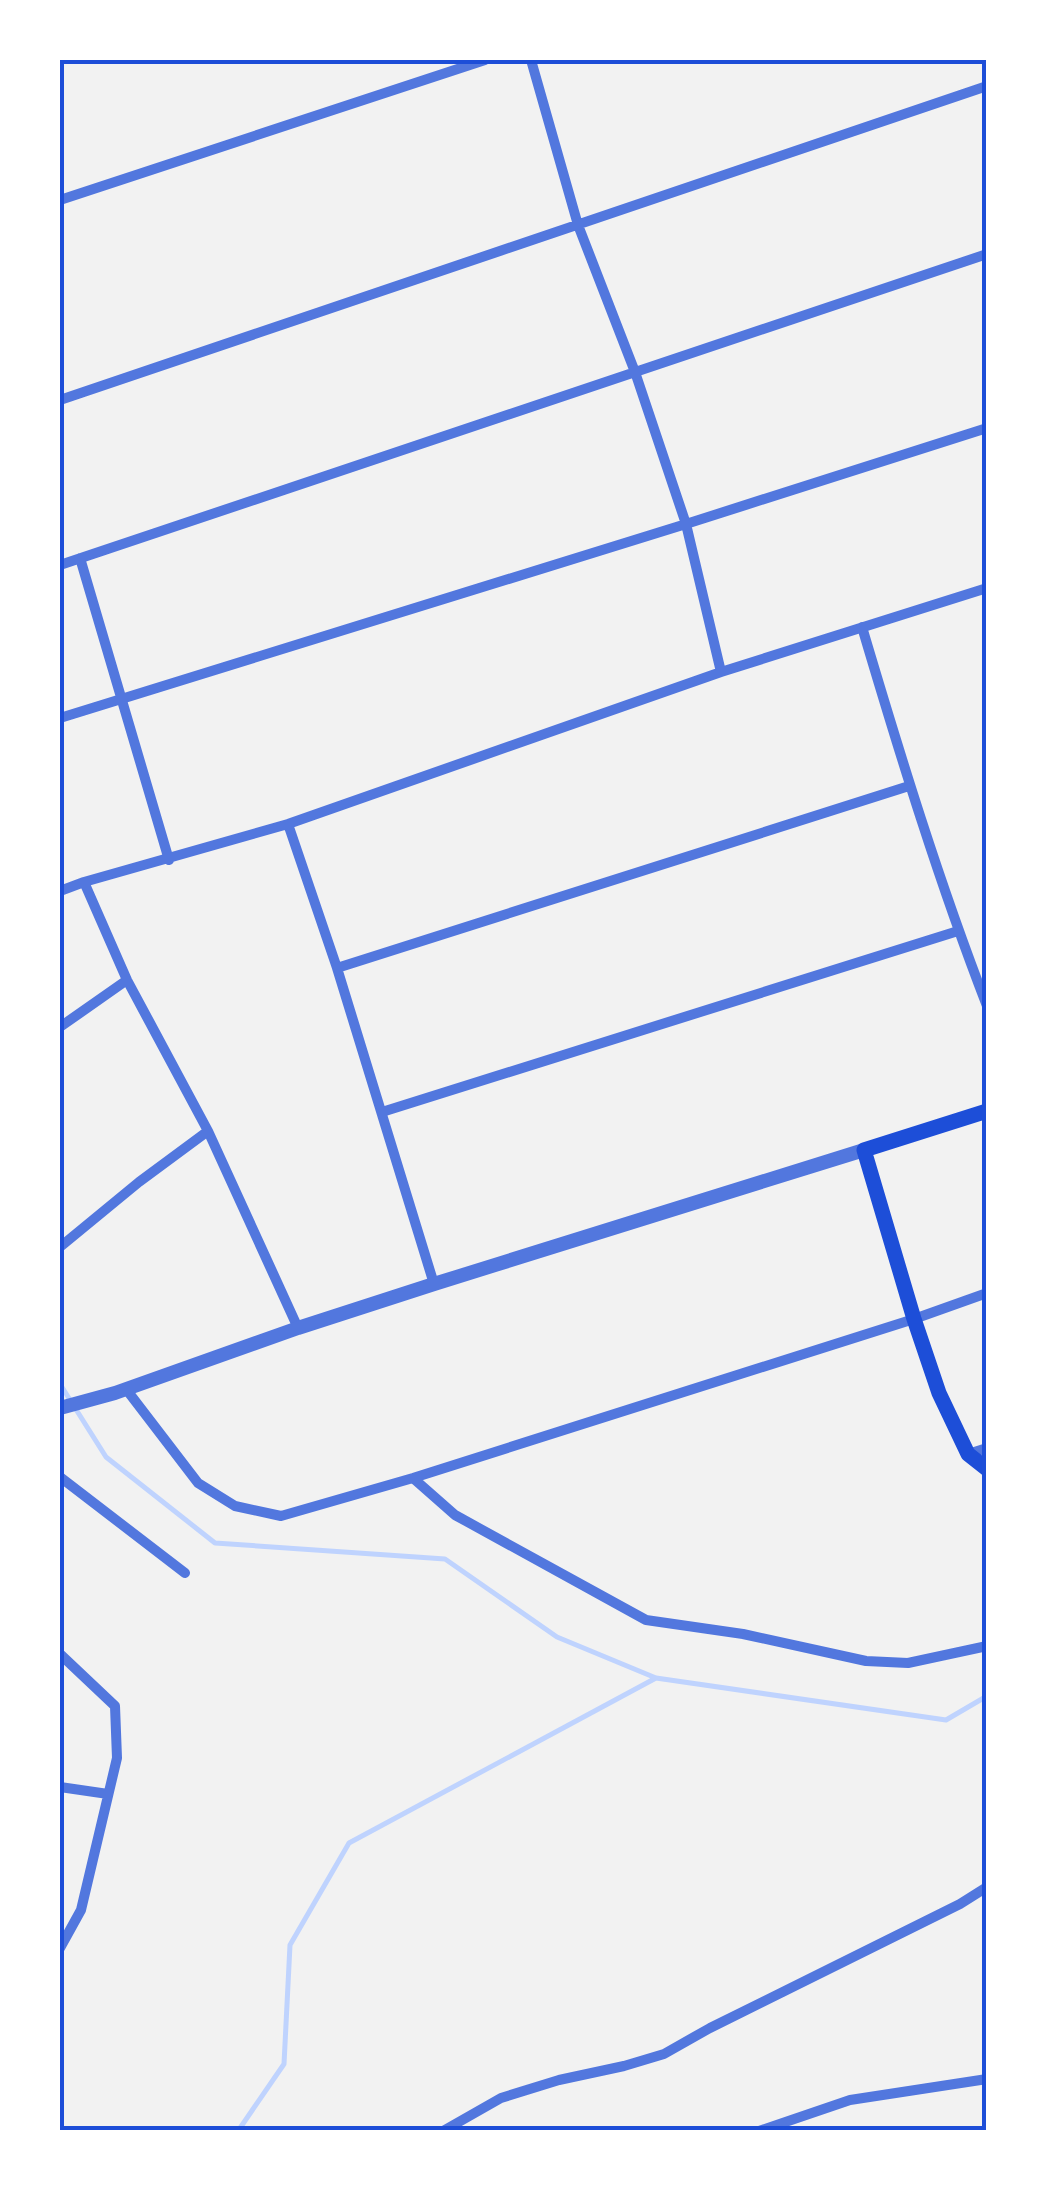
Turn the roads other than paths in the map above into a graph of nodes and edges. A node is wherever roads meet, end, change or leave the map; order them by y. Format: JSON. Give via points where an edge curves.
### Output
{"nodes":[{"id":1,"x":484,"y":60,"type":"edge"},
{"id":2,"x":531,"y":60,"type":"edge"},
{"id":3,"x":987,"y":86,"type":"edge"},
{"id":4,"x":60,"y":200,"type":"edge"},
{"id":5,"x":578,"y":225,"type":"junction"},
{"id":6,"x":987,"y":254,"type":"edge"},
{"id":7,"x":635,"y":372,"type":"junction"},
{"id":8,"x":60,"y":400,"type":"edge"},
{"id":9,"x":987,"y":428,"type":"edge"},
{"id":10,"x":686,"y":524,"type":"junction"},
{"id":11,"x":80,"y":558,"type":"junction"},
{"id":12,"x":60,"y":564,"type":"edge"},
{"id":13,"x":987,"y":588,"type":"edge"},
{"id":14,"x":862,"y":628,"type":"junction"},
{"id":15,"x":721,"y":672,"type":"junction"},
{"id":16,"x":121,"y":699,"type":"junction"},
{"id":17,"x":60,"y":718,"type":"edge"},
{"id":18,"x":909,"y":786,"type":"junction"},
{"id":19,"x":288,"y":824,"type":"junction"},
{"id":20,"x":169,"y":860,"type":"junction"},
{"id":21,"x":84,"y":882,"type":"junction"},
{"id":22,"x":60,"y":891,"type":"edge"},
{"id":23,"x":958,"y":931,"type":"junction"},
{"id":24,"x":337,"y":968,"type":"junction"},
{"id":25,"x":127,"y":980,"type":"junction"},
{"id":26,"x":987,"y":1006,"type":"edge"},
{"id":27,"x":60,"y":1027,"type":"edge"},
{"id":28,"x":987,"y":1110,"type":"edge"},
{"id":29,"x":382,"y":1112,"type":"junction"},
{"id":30,"x":208,"y":1132,"type":"junction"},
{"id":31,"x":864,"y":1150,"type":"junction"},
{"id":32,"x":60,"y":1247,"type":"edge"},
{"id":33,"x":434,"y":1284,"type":"junction"},
{"id":34,"x":987,"y":1293,"type":"edge"},
{"id":35,"x":914,"y":1319,"type":"junction"},
{"id":36,"x":298,"y":1328,"type":"junction"},
{"id":37,"x":120,"y":1391,"type":"junction"},
{"id":38,"x":60,"y":1407,"type":"edge"},
{"id":39,"x":987,"y":1448,"type":"edge"},
{"id":40,"x":968,"y":1454,"type":"junction"},
{"id":41,"x":987,"y":1469,"type":"edge"},
{"id":42,"x":60,"y":1477,"type":"edge"},
{"id":43,"x":412,"y":1478,"type":"junction"},
{"id":44,"x":185,"y":1574,"type":"dead end"},
{"id":45,"x":987,"y":1646,"type":"edge"},
{"id":46,"x":60,"y":1654,"type":"edge"},
{"id":47,"x":60,"y":1786,"type":"edge"},
{"id":48,"x":108,"y":1794,"type":"junction"},
{"id":49,"x":987,"y":1887,"type":"edge"},
{"id":50,"x":64,"y":1930,"type":"edge"},
{"id":51,"x":60,"y":1948,"type":"edge"},
{"id":52,"x":987,"y":2078,"type":"edge"},
{"id":53,"x":443,"y":2131,"type":"edge"},
{"id":54,"x":759,"y":2131,"type":"edge"}],
"edges":[{"from":1,"to":4,"type":"street"},
{"from":2,"to":5,"type":"street"},
{"from":3,"to":5,"type":"street"},
{"from":5,"to":7,"type":"street"},
{"from":5,"to":8,"type":"street"},
{"from":6,"to":7,"type":"street"},
{"from":7,"to":10,"type":"street"},
{"from":7,"to":11,"type":"street"},
{"from":9,"to":10,"type":"street"},
{"from":10,"to":15,"type":"street"},
{"from":10,"to":16,"type":"street"},
{"from":11,"to":12,"type":"street"},
{"from":11,"to":16,"type":"street"},
{"from":13,"to":14,"type":"street"},
{"from":14,"to":15,"type":"street"},
{"from":14,"to":18,"type":"street"},
{"from":15,"to":19,"type":"street"},
{"from":16,"to":17,"type":"street"},
{"from":16,"to":20,"type":"street"},
{"from":18,"to":23,"type":"street"},
{"from":18,"to":24,"type":"street"},
{"from":19,"to":20,"type":"street"},
{"from":19,"to":24,"type":"street"},
{"from":20,"to":21,"type":"street"},
{"from":21,"to":22,"type":"street"},
{"from":21,"to":25,"type":"street"},
{"from":23,"to":26,"type":"street"},
{"from":23,"to":29,"type":"street"},
{"from":24,"to":29,"type":"street"},
{"from":25,"to":27,"type":"street"},
{"from":25,"to":30,"type":"street"},
{"from":28,"to":31,"type":"main road"},
{"from":29,"to":33,"type":"street"},
{"from":30,"to":32,"type":"street"},
{"from":30,"to":36,"type":"street"},
{"from":31,"to":33,"type":"street"},
{"from":31,"to":35,"type":"main road"},
{"from":33,"to":36,"type":"street"},
{"from":34,"to":35,"type":"street"},
{"from":35,"to":40,"type":"main road"},
{"from":35,"to":43,"type":"street"},
{"from":36,"to":37,"type":"street"},
{"from":37,"to":38,"type":"street"},
{"from":37,"to":43,"type":"street","via":[[198,1482],[235,1506],[281,1516]]},
{"from":39,"to":40,"type":"street"},
{"from":40,"to":41,"type":"main road"},
{"from":42,"to":44,"type":"street"},
{"from":43,"to":45,"type":"street","via":[[455,1515],[646,1620],[866,1662],[908,1663]]},
{"from":46,"to":48,"type":"street","via":[[115,1706],[117,1758]]},
{"from":47,"to":48,"type":"street"},
{"from":48,"to":50,"type":"street","via":[[81,1910]]},
{"from":49,"to":53,"type":"street","via":[[664,2054],[501,2098]]},
{"from":50,"to":51,"type":"street"},
{"from":52,"to":54,"type":"street","via":[[850,2100]]}]}
